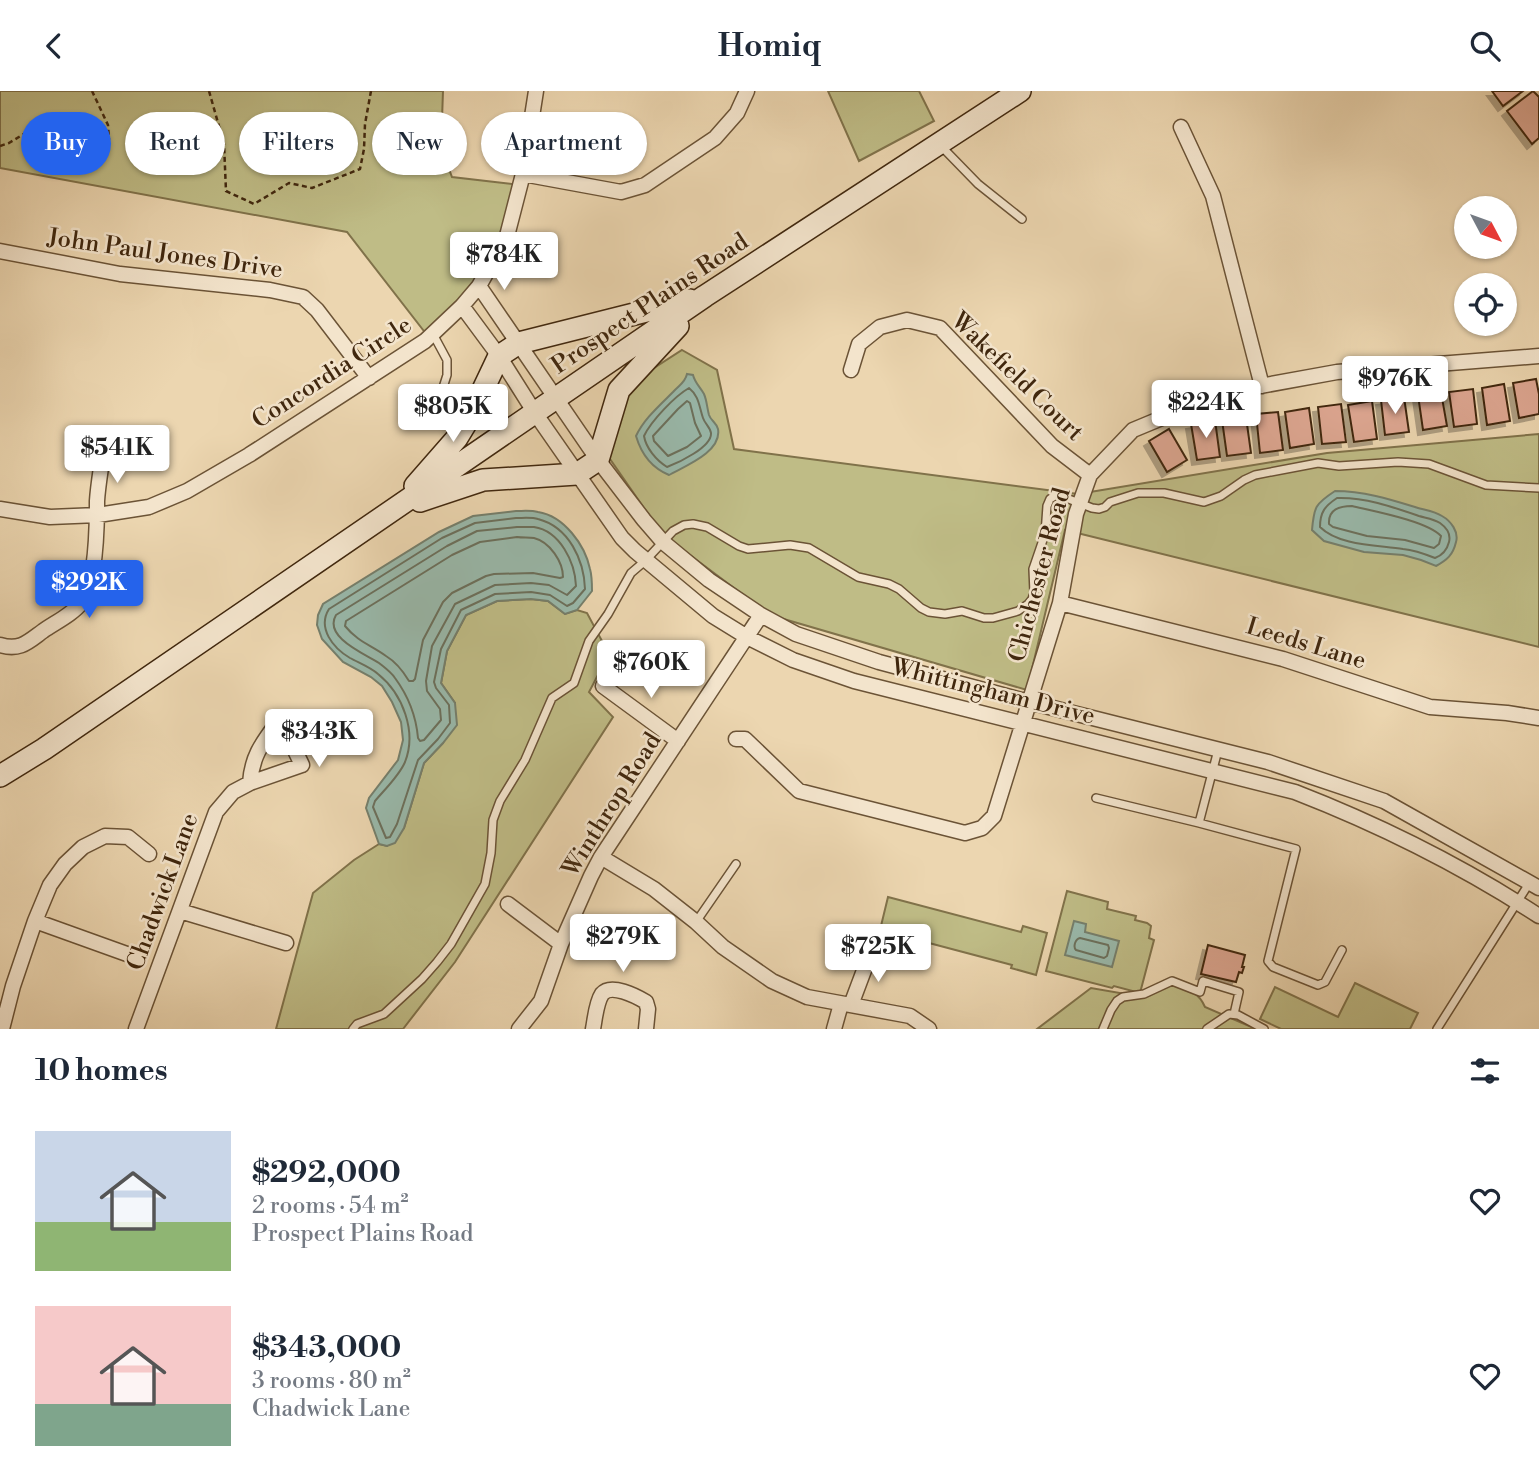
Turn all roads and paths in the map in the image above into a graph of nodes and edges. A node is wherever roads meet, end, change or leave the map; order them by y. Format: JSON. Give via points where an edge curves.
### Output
{"nodes":[{"id":1,"x":93,"y":91,"type":"edge"},
{"id":2,"x":209,"y":91,"type":"edge"},
{"id":3,"x":371,"y":91,"type":"edge"},
{"id":4,"x":536,"y":91,"type":"edge"},
{"id":5,"x":747,"y":91,"type":"edge"},
{"id":6,"x":1020,"y":91,"type":"edge"},
{"id":7,"x":533,"y":112,"type":"edge"},
{"id":8,"x":1181,"y":127,"type":"dead end"},
{"id":9,"x":940,"y":144,"type":"junction"},
{"id":10,"x":0,"y":146,"type":"edge"},
{"id":11,"x":523,"y":175,"type":"edge"},
{"id":12,"x":529,"y":175,"type":"edge"},
{"id":13,"x":1022,"y":219,"type":"dead end"},
{"id":14,"x":0,"y":251,"type":"edge"},
{"id":15,"x":479,"y":286,"type":"junction"},
{"id":16,"x":705,"y":296,"type":"junction"},
{"id":17,"x":462,"y":306,"type":"junction"},
{"id":18,"x":433,"y":334,"type":"junction"},
{"id":19,"x":519,"y":343,"type":"junction"},
{"id":20,"x":499,"y":356,"type":"junction"},
{"id":21,"x":1539,"y":356,"type":"edge"},
{"id":22,"x":851,"y":370,"type":"dead end"},
{"id":23,"x":369,"y":378,"type":"junction"},
{"id":24,"x":1262,"y":386,"type":"junction"},
{"id":25,"x":556,"y":399,"type":"junction"},
{"id":26,"x":536,"y":412,"type":"junction"},
{"id":27,"x":433,"y":419,"type":"dead end"},
{"id":28,"x":103,"y":453,"type":"dead end"},
{"id":29,"x":598,"y":460,"type":"junction"},
{"id":30,"x":577,"y":474,"type":"junction"},
{"id":31,"x":1090,"y":475,"type":"junction"},
{"id":32,"x":1539,"y":488,"type":"edge"},
{"id":33,"x":1080,"y":503,"type":"junction"},
{"id":34,"x":0,"y":509,"type":"edge"},
{"id":35,"x":393,"y":511,"type":"junction"},
{"id":36,"x":98,"y":515,"type":"junction"},
{"id":37,"x":663,"y":542,"type":"junction"},
{"id":38,"x":645,"y":561,"type":"junction"},
{"id":39,"x":1060,"y":603,"type":"junction"},
{"id":40,"x":761,"y":615,"type":"junction"},
{"id":41,"x":747,"y":636,"type":"junction"},
{"id":42,"x":0,"y":645,"type":"edge"},
{"id":43,"x":603,"y":687,"type":"dead end"},
{"id":44,"x":1029,"y":702,"type":"junction"},
{"id":45,"x":1539,"y":718,"type":"edge"},
{"id":46,"x":1022,"y":723,"type":"junction"},
{"id":47,"x":736,"y":739,"type":"dead end"},
{"id":48,"x":678,"y":741,"type":"junction"},
{"id":49,"x":1217,"y":750,"type":"junction"},
{"id":50,"x":1212,"y":770,"type":"junction"},
{"id":51,"x":0,"y":776,"type":"edge"},
{"id":52,"x":250,"y":783,"type":"junction"},
{"id":53,"x":1096,"y":798,"type":"dead end"},
{"id":54,"x":1199,"y":823,"type":"junction"},
{"id":55,"x":149,"y":854,"type":"dead end"},
{"id":56,"x":601,"y":857,"type":"junction"},
{"id":57,"x":736,"y":864,"type":"dead end"},
{"id":58,"x":1534,"y":885,"type":"edge"},
{"id":59,"x":1517,"y":902,"type":"junction"},
{"id":60,"x":508,"y":904,"type":"dead end"},
{"id":61,"x":180,"y":911,"type":"junction"},
{"id":62,"x":1539,"y":916,"type":"edge"},
{"id":63,"x":35,"y":921,"type":"junction"},
{"id":64,"x":696,"y":922,"type":"junction"},
{"id":65,"x":286,"y":943,"type":"dead end"},
{"id":66,"x":561,"y":944,"type":"junction"},
{"id":67,"x":872,"y":950,"type":"dead end"},
{"id":68,"x":1342,"y":950,"type":"dead end"},
{"id":69,"x":138,"y":958,"type":"dead end"},
{"id":70,"x":846,"y":1004,"type":"junction"},
{"id":71,"x":1234,"y":1014,"type":"junction"},
{"id":72,"x":2,"y":1029,"type":"edge"},
{"id":73,"x":136,"y":1029,"type":"edge"},
{"id":74,"x":353,"y":1029,"type":"edge"},
{"id":75,"x":519,"y":1029,"type":"edge"},
{"id":76,"x":593,"y":1029,"type":"edge"},
{"id":77,"x":646,"y":1029,"type":"edge"},
{"id":78,"x":834,"y":1029,"type":"edge"},
{"id":79,"x":929,"y":1029,"type":"edge"},
{"id":80,"x":1103,"y":1029,"type":"edge"},
{"id":81,"x":1207,"y":1029,"type":"edge"},
{"id":82,"x":1264,"y":1029,"type":"edge"},
{"id":83,"x":1437,"y":1029,"type":"edge"}],
"edges":[{"from":1,"to":10,"type":"path","via":[[109,139],[94,146],[45,121]]},
{"from":2,"to":3,"type":"path","via":[[224,144],[226,191],[254,204],[289,183],[312,188],[360,169]]},
{"from":4,"to":7,"type":"street","name":"Concordia Circle"},
{"from":5,"to":12,"type":"street","via":[[737,113],[715,138],[645,185],[621,191]]},
{"from":6,"to":9,"type":"street","name":"Prospect Plains Road"},
{"from":8,"to":24,"type":"street","via":[[1213,196]]},
{"from":9,"to":13,"type":"lane","via":[[978,184]]},
{"from":9,"to":16,"type":"street","name":"Prospect Plains Road"},
{"from":11,"to":15,"type":"street","name":"Concordia Circle","via":[[507,236]]},
{"from":14,"to":23,"type":"street","name":"John Paul Jones Drive","via":[[120,274],[303,297]]},
{"from":15,"to":17,"type":"street","name":"Concordia Circle"},
{"from":15,"to":19,"type":"street","name":"Whittingham Drive"},
{"from":16,"to":19,"type":"street"},
{"from":16,"to":25,"type":"street","name":"Prospect Plains Road"},
{"from":16,"to":29,"type":"street","via":[[619,390]]},
{"from":17,"to":18,"type":"street","name":"Concordia Circle"},
{"from":17,"to":20,"type":"street","name":"Whittingham Drive"},
{"from":18,"to":23,"type":"street","name":"Concordia Circle"},
{"from":18,"to":27,"type":"lane","via":[[447,360]]},
{"from":19,"to":20,"type":"street"},
{"from":19,"to":25,"type":"street","name":"Whittingham Drive"},
{"from":20,"to":26,"type":"street","name":"Whittingham Drive"},
{"from":20,"to":35,"type":"street","via":[[457,438]]},
{"from":21,"to":24,"type":"street","name":"Chichester Road","via":[[1337,372]]},
{"from":22,"to":31,"type":"street","name":"Wakefield Court","via":[[859,344],[880,327],[907,320],[940,328],[1052,446]]},
{"from":23,"to":36,"type":"street","name":"Concordia Circle","via":[[187,491],[149,507]]},
{"from":24,"to":31,"type":"street","name":"Chichester Road","via":[[1222,393],[1133,430]]},
{"from":25,"to":26,"type":"street","name":"Prospect Plains Road"},
{"from":25,"to":29,"type":"street","name":"Whittingham Drive"},
{"from":26,"to":30,"type":"street","name":"Whittingham Drive"},
{"from":26,"to":35,"type":"street","name":"Prospect Plains Road"},
{"from":28,"to":36,"type":"street"},
{"from":29,"to":30,"type":"street"},
{"from":29,"to":37,"type":"street","name":"Whittingham Drive"},
{"from":30,"to":35,"type":"street","via":[[483,480]]},
{"from":30,"to":38,"type":"street","name":"Whittingham Drive","via":[[622,538]]},
{"from":31,"to":33,"type":"street","name":"Chichester Road"},
{"from":32,"to":33,"type":"lane","via":[[1486,485],[1429,464],[1318,463],[1255,475],[1204,502],[1149,492],[1099,509]]},
{"from":33,"to":37,"type":"lane","via":[[1056,495],[1051,499],[1033,569],[1032,599],[1018,611],[993,618],[962,611],[929,612],[899,589],[858,577],[809,548],[748,549],[693,523],[673,531]]},
{"from":33,"to":39,"type":"street","name":"Chichester Road"},
{"from":34,"to":36,"type":"street","name":"Concordia Circle","via":[[50,517]]},
{"from":35,"to":51,"type":"street","name":"Prospect Plains Road"},
{"from":36,"to":42,"type":"street","via":[[89,588],[83,600],[21,646]]},
{"from":37,"to":38,"type":"lane"},
{"from":37,"to":40,"type":"street","name":"Whittingham Drive"},
{"from":38,"to":41,"type":"street","name":"Whittingham Drive","via":[[713,616]]},
{"from":38,"to":74,"type":"lane","via":[[631,573],[589,641],[574,683],[552,698],[492,820],[485,884],[451,944],[384,1014]]},
{"from":39,"to":44,"type":"street","name":"Chichester Road"},
{"from":39,"to":45,"type":"street","name":"Leeds Lane","via":[[1283,659],[1430,707]]},
{"from":40,"to":41,"type":"street","name":"Winthrop Road"},
{"from":40,"to":44,"type":"street","name":"Whittingham Drive","via":[[796,634],[879,662]]},
{"from":41,"to":46,"type":"street","name":"Whittingham Drive","via":[[793,660],[854,681]]},
{"from":41,"to":48,"type":"street","name":"Winthrop Road"},
{"from":43,"to":48,"type":"street"},
{"from":44,"to":46,"type":"street","name":"Chichester Road"},
{"from":44,"to":49,"type":"street","name":"Whittingham Drive"},
{"from":46,"to":47,"type":"street","name":"Chichester Road","via":[[994,816],[982,828],[965,833],[799,792],[745,739]]},
{"from":46,"to":50,"type":"street","name":"Whittingham Drive"},
{"from":48,"to":56,"type":"street","name":"Winthrop Road"},
{"from":49,"to":50,"type":"lane"},
{"from":49,"to":58,"type":"street","name":"Whittingham Drive","via":[[1384,801]]},
{"from":50,"to":54,"type":"lane"},
{"from":50,"to":59,"type":"street","name":"Whittingham Drive","via":[[1295,792],[1340,810]]},
{"from":52,"to":52,"type":"street","name":"Chadwick Lane","via":[[302,765],[280,719],[256,754]]},
{"from":52,"to":61,"type":"street","name":"Chadwick Lane","via":[[233,792],[216,811]]},
{"from":53,"to":54,"type":"lane"},
{"from":54,"to":68,"type":"lane","via":[[1296,849],[1268,961],[1273,967],[1318,985],[1325,982]]},
{"from":55,"to":63,"type":"street","via":[[128,837],[105,836],[83,847],[50,885]]},
{"from":56,"to":64,"type":"street","via":[[654,889]]},
{"from":56,"to":66,"type":"street","name":"Winthrop Road"},
{"from":57,"to":64,"type":"lane"},
{"from":58,"to":59,"type":"lane","name":"Whittingham Drive"},
{"from":59,"to":62,"type":"street","name":"Whittingham Drive"},
{"from":59,"to":83,"type":"lane","name":"Whittingham Drive"},
{"from":60,"to":66,"type":"street"},
{"from":61,"to":65,"type":"street"},
{"from":61,"to":73,"type":"street","name":"Chadwick Lane"},
{"from":63,"to":69,"type":"street"},
{"from":63,"to":72,"type":"street"},
{"from":64,"to":70,"type":"street","via":[[772,981],[807,997]]},
{"from":66,"to":75,"type":"street","name":"Winthrop Road","via":[[541,1001]]},
{"from":67,"to":70,"type":"street"},
{"from":70,"to":78,"type":"street"},
{"from":70,"to":79,"type":"street","via":[[910,1016]]},
{"from":71,"to":80,"type":"lane","via":[[1239,992],[1203,981],[1200,992],[1172,981],[1117,1001]]},
{"from":71,"to":81,"type":"lane"},
{"from":71,"to":82,"type":"lane"},
{"from":76,"to":77,"type":"street","via":[[600,998],[610,989],[646,1002]]}]}
